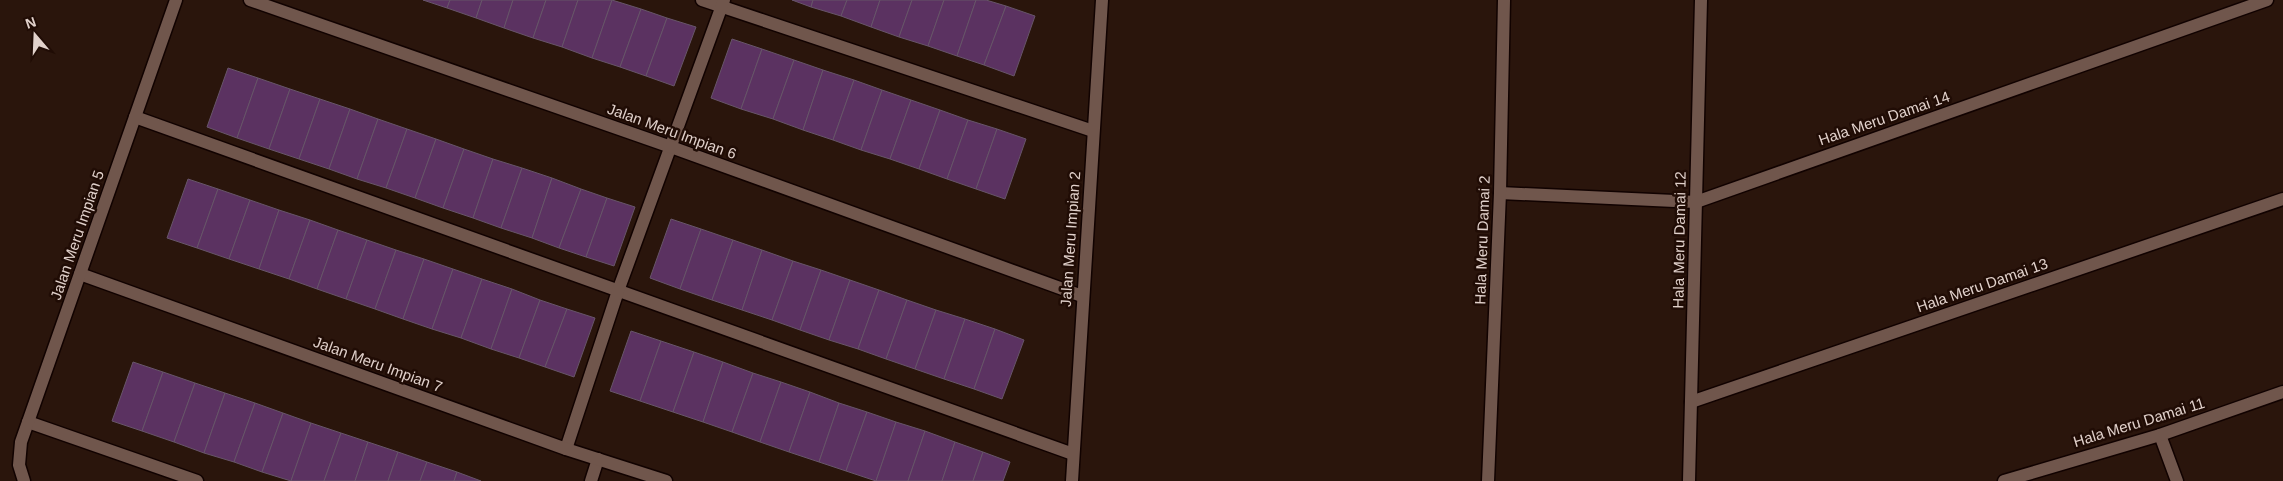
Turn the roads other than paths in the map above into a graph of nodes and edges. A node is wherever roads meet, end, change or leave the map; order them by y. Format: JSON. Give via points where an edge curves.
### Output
{"nodes":[{"id":1,"x":176,"y":0,"type":"edge"},
{"id":2,"x":250,"y":0,"type":"edge"},
{"id":3,"x":702,"y":0,"type":"edge"},
{"id":4,"x":1102,"y":0,"type":"edge"},
{"id":5,"x":1504,"y":0,"type":"edge"},
{"id":6,"x":1701,"y":0,"type":"edge"},
{"id":7,"x":2267,"y":0,"type":"edge"},
{"id":8,"x":723,"y":3,"type":"edge"},
{"id":9,"x":135,"y":117,"type":"junction"},
{"id":10,"x":1093,"y":131,"type":"junction"},
{"id":11,"x":671,"y":148,"type":"junction"},
{"id":12,"x":1500,"y":193,"type":"junction"},
{"id":13,"x":2283,"y":199,"type":"edge"},
{"id":14,"x":1696,"y":202,"type":"junction"},
{"id":15,"x":80,"y":274,"type":"junction"},
{"id":16,"x":618,"y":291,"type":"junction"},
{"id":17,"x":1082,"y":296,"type":"junction"},
{"id":18,"x":2283,"y":392,"type":"edge"},
{"id":19,"x":1691,"y":402,"type":"junction"},
{"id":20,"x":28,"y":422,"type":"junction"},
{"id":21,"x":2160,"y":435,"type":"junction"},
{"id":22,"x":566,"y":449,"type":"junction"},
{"id":23,"x":1073,"y":454,"type":"junction"},
{"id":24,"x":598,"y":459,"type":"junction"},
{"id":25,"x":2030,"y":477,"type":"edge"},
{"id":26,"x":24,"y":481,"type":"edge"},
{"id":27,"x":198,"y":481,"type":"edge"},
{"id":28,"x":591,"y":481,"type":"edge"},
{"id":29,"x":666,"y":481,"type":"edge"},
{"id":30,"x":1072,"y":481,"type":"edge"},
{"id":31,"x":1488,"y":481,"type":"edge"},
{"id":32,"x":1689,"y":481,"type":"edge"},
{"id":33,"x":2004,"y":481,"type":"edge"},
{"id":34,"x":2177,"y":481,"type":"edge"}],
"edges":[{"from":1,"to":9,"type":"street","name":"Jalan Meru Impian 5"},
{"from":2,"to":11,"type":"street","name":"Jalan Meru Impian 6"},
{"from":3,"to":8,"type":"street"},
{"from":4,"to":10,"type":"street","name":"Jalan Meru Impian 2"},
{"from":5,"to":12,"type":"street","name":"Hala Meru Damai 2"},
{"from":6,"to":14,"type":"street","name":"Hala Meru Damai 12"},
{"from":7,"to":14,"type":"street","name":"Hala Meru Damai 14"},
{"from":8,"to":10,"type":"street"},
{"from":8,"to":11,"type":"street"},
{"from":9,"to":15,"type":"street","name":"Jalan Meru Impian 5"},
{"from":9,"to":16,"type":"street"},
{"from":10,"to":17,"type":"street","name":"Jalan Meru Impian 2"},
{"from":11,"to":16,"type":"street"},
{"from":11,"to":17,"type":"street","name":"Jalan Meru Impian 6"},
{"from":12,"to":14,"type":"street","name":"Hala Meru Damai 14"},
{"from":12,"to":31,"type":"street","name":"Hala Meru Damai 2"},
{"from":13,"to":19,"type":"street","name":"Hala Meru Damai 13"},
{"from":14,"to":19,"type":"street","name":"Hala Meru Damai 12"},
{"from":15,"to":20,"type":"street","name":"Jalan Meru Impian 5"},
{"from":15,"to":22,"type":"street","name":"Jalan Meru Impian 7"},
{"from":16,"to":22,"type":"street"},
{"from":16,"to":23,"type":"street"},
{"from":17,"to":23,"type":"street","name":"Jalan Meru Impian 2"},
{"from":18,"to":21,"type":"street","name":"Hala Meru Damai 11"},
{"from":19,"to":32,"type":"street","name":"Hala Meru Damai 12"},
{"from":20,"to":26,"type":"street","name":"Jalan Meru Impian 5","via":[[21,442],[19,464]]},
{"from":20,"to":27,"type":"street"},
{"from":21,"to":25,"type":"street","name":"Hala Meru Damai 11"},
{"from":21,"to":34,"type":"street"},
{"from":22,"to":24,"type":"street","name":"Jalan Meru Impian 7"},
{"from":23,"to":30,"type":"street","name":"Jalan Meru Impian 2"},
{"from":24,"to":28,"type":"street"},
{"from":24,"to":29,"type":"street","name":"Jalan Meru Impian 7"},
{"from":25,"to":33,"type":"street","name":"Hala Meru Damai 11"}]}
